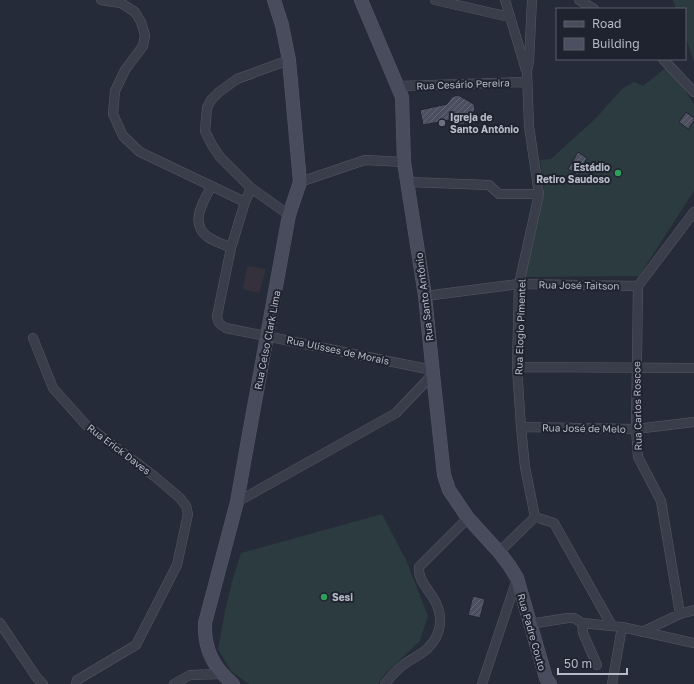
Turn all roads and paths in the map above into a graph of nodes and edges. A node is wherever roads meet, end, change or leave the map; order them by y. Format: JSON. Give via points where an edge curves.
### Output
{"nodes":[{"id":1,"x":100,"y":0,"type":"edge"},
{"id":2,"x":274,"y":0,"type":"edge"},
{"id":3,"x":361,"y":0,"type":"edge"},
{"id":4,"x":435,"y":0,"type":"edge"},
{"id":5,"x":505,"y":0,"type":"edge"},
{"id":6,"x":532,"y":0,"type":"edge"},
{"id":7,"x":579,"y":0,"type":"edge"},
{"id":8,"x":592,"y":8,"type":"edge"},
{"id":9,"x":509,"y":17,"type":"junction"},
{"id":10,"x":289,"y":60,"type":"junction"},
{"id":11,"x":664,"y":60,"type":"edge"},
{"id":12,"x":527,"y":71,"type":"junction"},
{"id":13,"x":527,"y":82,"type":"junction"},
{"id":14,"x":399,"y":86,"type":"junction"},
{"id":15,"x":694,"y":92,"type":"edge"},
{"id":16,"x":404,"y":162,"type":"junction"},
{"id":17,"x":300,"y":182,"type":"junction"},
{"id":18,"x":408,"y":182,"type":"junction"},
{"id":19,"x":211,"y":187,"type":"junction"},
{"id":20,"x":250,"y":188,"type":"junction"},
{"id":21,"x":539,"y":194,"type":"junction"},
{"id":22,"x":244,"y":202,"type":"junction"},
{"id":23,"x":694,"y":212,"type":"edge"},
{"id":24,"x":289,"y":215,"type":"junction"},
{"id":25,"x":231,"y":248,"type":"junction"},
{"id":26,"x":519,"y":284,"type":"junction"},
{"id":27,"x":638,"y":286,"type":"junction"},
{"id":28,"x":425,"y":296,"type":"junction"},
{"id":29,"x":268,"y":336,"type":"junction"},
{"id":30,"x":33,"y":338,"type":"dead end"},
{"id":31,"x":517,"y":367,"type":"junction"},
{"id":32,"x":636,"y":368,"type":"junction"},
{"id":33,"x":694,"y":368,"type":"edge"},
{"id":34,"x":432,"y":372,"type":"junction"},
{"id":35,"x":694,"y":422,"type":"edge"},
{"id":36,"x":521,"y":427,"type":"junction"},
{"id":37,"x":636,"y":429,"type":"junction"},
{"id":38,"x":237,"y":502,"type":"junction"},
{"id":39,"x":535,"y":517,"type":"junction"},
{"id":40,"x":468,"y":518,"type":"junction"},
{"id":41,"x":499,"y":552,"type":"junction"},
{"id":42,"x":517,"y":578,"type":"junction"},
{"id":43,"x":694,"y":610,"type":"edge"},
{"id":44,"x":680,"y":614,"type":"junction"},
{"id":45,"x":0,"y":623,"type":"edge"},
{"id":46,"x":582,"y":623,"type":"junction"},
{"id":47,"x":530,"y":624,"type":"junction"},
{"id":48,"x":612,"y":626,"type":"junction"},
{"id":49,"x":622,"y":627,"type":"junction"},
{"id":50,"x":642,"y":632,"type":"junction"},
{"id":51,"x":694,"y":643,"type":"edge"},
{"id":52,"x":597,"y":665,"type":"dead end"},
{"id":53,"x":222,"y":674,"type":"junction"},
{"id":54,"x":43,"y":684,"type":"edge"},
{"id":55,"x":76,"y":684,"type":"edge"},
{"id":56,"x":174,"y":684,"type":"edge"},
{"id":57,"x":233,"y":684,"type":"edge"},
{"id":58,"x":385,"y":684,"type":"edge"},
{"id":59,"x":482,"y":684,"type":"edge"},
{"id":60,"x":550,"y":684,"type":"edge"},
{"id":61,"x":612,"y":684,"type":"edge"}],
"edges":[{"from":1,"to":19,"type":"street","via":[[121,3],[135,12],[142,22],[145,35],[143,46],[125,70],[115,91],[113,114],[123,136],[140,152]]},
{"from":2,"to":10,"type":"street","name":"Rua Celso Clark Lima"},
{"from":3,"to":14,"type":"street","name":"Rua Santo Antônio"},
{"from":4,"to":9,"type":"street"},
{"from":5,"to":9,"type":"street"},
{"from":6,"to":12,"type":"street","name":"Rua Elogio Pimentel"},
{"from":7,"to":8,"type":"street"},
{"from":9,"to":12,"type":"street"},
{"from":10,"to":17,"type":"street","name":"Rua Celso Clark Lima"},
{"from":10,"to":20,"type":"street","via":[[237,79],[219,92],[207,108],[205,131],[212,145]]},
{"from":11,"to":15,"type":"street"},
{"from":12,"to":13,"type":"street","name":"Rua Elogio Pimentel"},
{"from":13,"to":14,"type":"street","name":"Rua Cesário Pereira"},
{"from":13,"to":21,"type":"street","name":"Rua Elogio Pimentel","via":[[529,126]]},
{"from":14,"to":16,"type":"street","name":"Rua Santo Antônio","via":[[402,97]]},
{"from":16,"to":17,"type":"street","via":[[365,160]]},
{"from":16,"to":18,"type":"street","name":"Rua Santo Antônio"},
{"from":17,"to":24,"type":"street","name":"Rua Celso Clark Lima"},
{"from":18,"to":21,"type":"street","via":[[488,185],[499,194]]},
{"from":18,"to":28,"type":"street","name":"Rua Santo Antônio"},
{"from":19,"to":22,"type":"street"},
{"from":19,"to":25,"type":"street","via":[[200,209],[198,221],[204,234]]},
{"from":20,"to":22,"type":"street"},
{"from":20,"to":24,"type":"street"},
{"from":21,"to":26,"type":"street","name":"Rua Elogio Pimentel"},
{"from":22,"to":25,"type":"street"},
{"from":23,"to":27,"type":"street"},
{"from":24,"to":29,"type":"street","name":"Rua Celso Clark Lima"},
{"from":25,"to":29,"type":"street","name":"Rua Ulisses de Morais","via":[[218,321],[226,328]]},
{"from":26,"to":27,"type":"street","name":"Rua José Taitson"},
{"from":26,"to":28,"type":"street","name":"Rua José Taitson"},
{"from":26,"to":31,"type":"street","name":"Rua Elogio Pimentel"},
{"from":27,"to":32,"type":"street","name":"Rua Carlos Roscoe"},
{"from":28,"to":34,"type":"street","name":"Rua Santo Antônio"},
{"from":29,"to":34,"type":"street","name":"Rua Ulisses de Morais"},
{"from":29,"to":38,"type":"street","name":"Rua Celso Clark Lima"},
{"from":30,"to":55,"type":"street","name":"Rua Erick Daves","via":[[54,388],[86,425],[180,498],[188,514],[177,565],[136,645],[77,680]]},
{"from":31,"to":32,"type":"street"},
{"from":31,"to":36,"type":"street","name":"Rua Elogio Pimentel"},
{"from":32,"to":33,"type":"street"},
{"from":32,"to":37,"type":"street","name":"Rua Carlos Roscoe"},
{"from":34,"to":38,"type":"street","via":[[396,413]]},
{"from":34,"to":40,"type":"street","name":"Rua Santo Antônio","via":[[444,475],[449,490]]},
{"from":35,"to":37,"type":"street","name":"Rua José de Melo"},
{"from":36,"to":37,"type":"street","name":"Rua José de Melo"},
{"from":36,"to":39,"type":"street","name":"Rua Elogio Pimentel","via":[[525,467]]},
{"from":37,"to":44,"type":"street","name":"Rua Carlos Roscoe","via":[[638,457],[661,501]]},
{"from":38,"to":53,"type":"street","name":"Rua Celso Clark Lima","via":[[205,623],[209,651],[213,663]]},
{"from":39,"to":41,"type":"street"},
{"from":39,"to":48,"type":"street","via":[[554,523]]},
{"from":40,"to":41,"type":"street","name":"Rua Santo Antônio"},
{"from":40,"to":58,"type":"street","via":[[420,567],[418,573],[440,613],[437,638],[426,650],[401,666]]},
{"from":41,"to":42,"type":"street","name":"Rua Santo Antônio"},
{"from":42,"to":47,"type":"street","name":"Rua Padre Couto"},
{"from":42,"to":59,"type":"street"},
{"from":43,"to":44,"type":"street"},
{"from":44,"to":50,"type":"street"},
{"from":45,"to":54,"type":"street"},
{"from":46,"to":47,"type":"street","via":[[574,618],[568,618]]},
{"from":46,"to":48,"type":"street"},
{"from":46,"to":52,"type":"street","via":[[583,633]]},
{"from":47,"to":60,"type":"street","name":"Rua Padre Couto"},
{"from":48,"to":49,"type":"street"},
{"from":49,"to":50,"type":"street"},
{"from":49,"to":61,"type":"street"},
{"from":50,"to":51,"type":"street"},
{"from":53,"to":56,"type":"street","via":[[190,675]]},
{"from":53,"to":57,"type":"street","name":"Rua Celso Clark Lima"}]}
